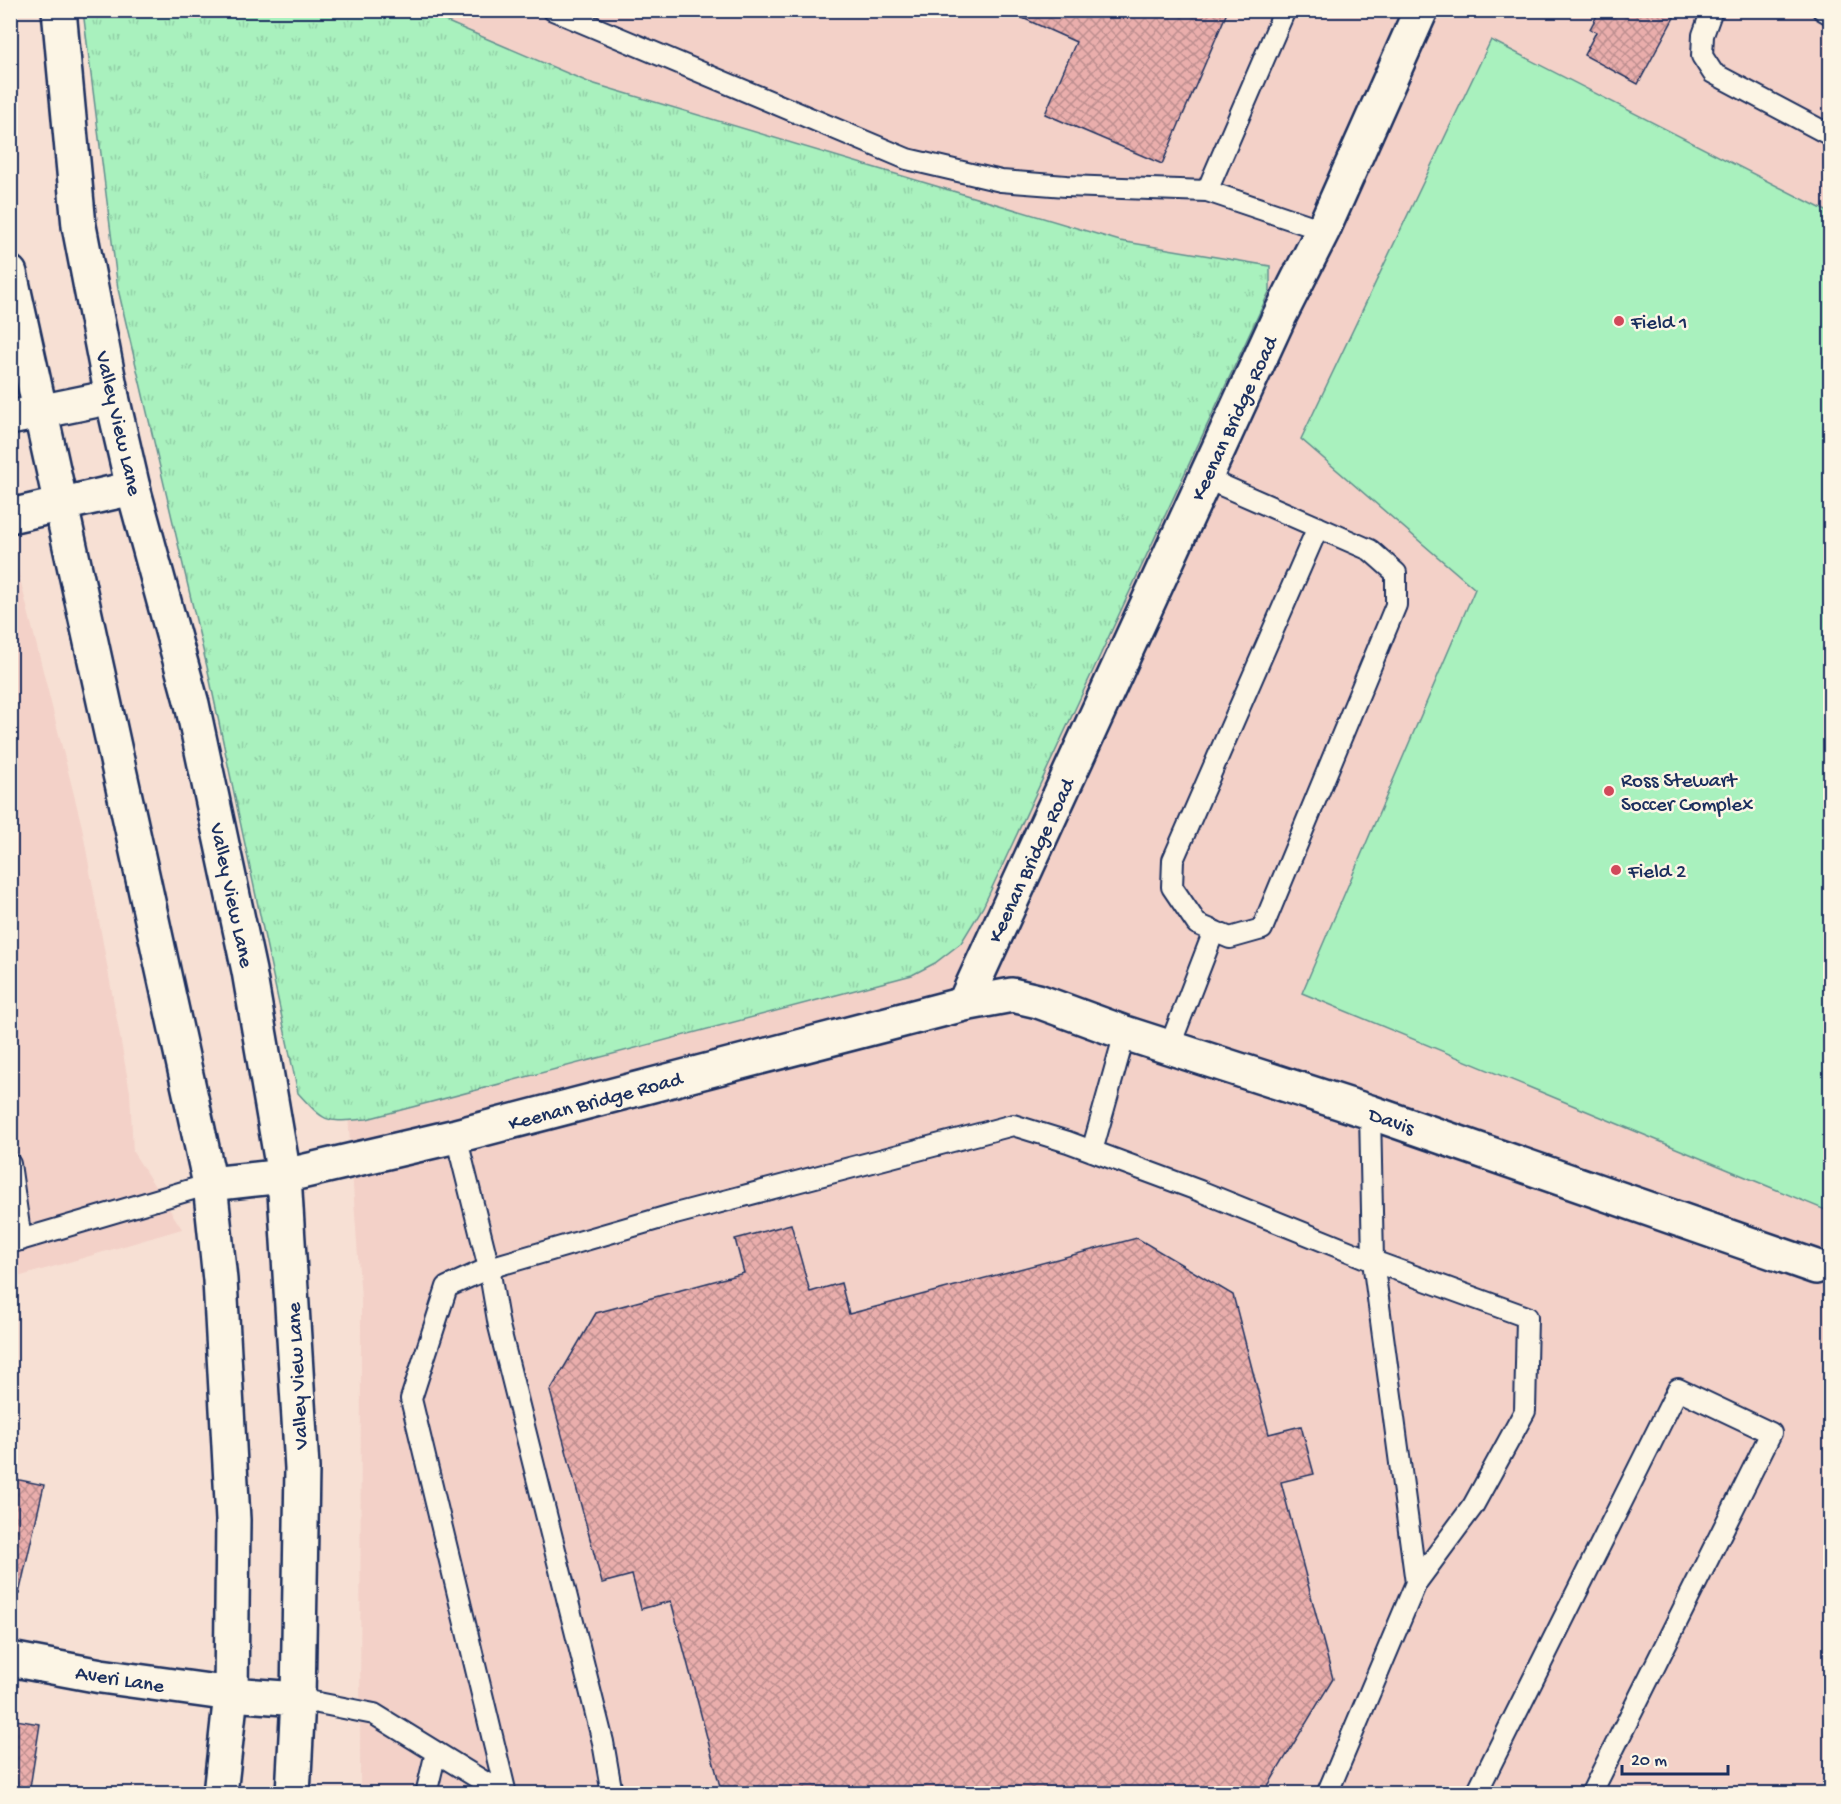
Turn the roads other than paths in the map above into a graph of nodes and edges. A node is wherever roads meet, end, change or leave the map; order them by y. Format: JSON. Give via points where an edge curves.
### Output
{"nodes":[{"id":1,"x":59,"y":10,"type":"edge"},
{"id":2,"x":553,"y":10,"type":"edge"},
{"id":3,"x":1285,"y":10,"type":"edge"},
{"id":4,"x":1420,"y":10,"type":"edge"},
{"id":5,"x":1712,"y":10,"type":"edge"},
{"id":6,"x":1823,"y":10,"type":"edge"},
{"id":7,"x":1830,"y":14,"type":"edge"},
{"id":8,"x":1830,"y":135,"type":"edge"},
{"id":9,"x":1207,"y":191,"type":"junction"},
{"id":10,"x":1323,"y":230,"type":"junction"},
{"id":11,"x":10,"y":273,"type":"edge"},
{"id":12,"x":112,"y":397,"type":"junction"},
{"id":13,"x":26,"y":414,"type":"edge"},
{"id":14,"x":1205,"y":478,"type":"junction"},
{"id":15,"x":133,"y":488,"type":"junction"},
{"id":16,"x":62,"y":503,"type":"junction"},
{"id":17,"x":10,"y":516,"type":"edge"},
{"id":18,"x":1318,"y":527,"type":"junction"},
{"id":19,"x":1214,"y":931,"type":"junction"},
{"id":20,"x":964,"y":1004,"type":"junction"},
{"id":21,"x":1125,"y":1034,"type":"junction"},
{"id":22,"x":1169,"y":1048,"type":"junction"},
{"id":23,"x":1370,"y":1112,"type":"junction"},
{"id":24,"x":456,"y":1136,"type":"junction"},
{"id":25,"x":1092,"y":1151,"type":"junction"},
{"id":26,"x":10,"y":1164,"type":"edge"},
{"id":27,"x":284,"y":1176,"type":"junction"},
{"id":28,"x":210,"y":1184,"type":"junction"},
{"id":29,"x":16,"y":1242,"type":"edge"},
{"id":30,"x":1373,"y":1261,"type":"junction"},
{"id":31,"x":489,"y":1268,"type":"junction"},
{"id":32,"x":1823,"y":1269,"type":"edge"},
{"id":33,"x":1416,"y":1583,"type":"junction"},
{"id":34,"x":10,"y":1659,"type":"edge"},
{"id":35,"x":231,"y":1694,"type":"junction"},
{"id":36,"x":298,"y":1699,"type":"junction"},
{"id":37,"x":436,"y":1752,"type":"junction"},
{"id":38,"x":220,"y":1794,"type":"edge"},
{"id":39,"x":293,"y":1794,"type":"edge"},
{"id":40,"x":426,"y":1794,"type":"edge"},
{"id":41,"x":505,"y":1794,"type":"edge"},
{"id":42,"x":612,"y":1794,"type":"edge"},
{"id":43,"x":1327,"y":1794,"type":"edge"},
{"id":44,"x":1476,"y":1794,"type":"edge"},
{"id":45,"x":1592,"y":1794,"type":"edge"}],
"edges":[{"from":1,"to":12,"type":"main road","name":"Valley View Lane","via":[[79,226]]},
{"from":2,"to":9,"type":"lane","via":[[907,159],[1001,181]]},
{"from":3,"to":9,"type":"lane"},
{"from":4,"to":10,"type":"main road","name":"Keenan Bridge Road"},
{"from":5,"to":8,"type":"lane","via":[[1703,35],[1702,56],[1713,73]]},
{"from":6,"to":7,"type":"lane"},
{"from":9,"to":10,"type":"lane"},
{"from":10,"to":14,"type":"main road","name":"Keenan Bridge Road"},
{"from":11,"to":13,"type":"main road"},
{"from":12,"to":13,"type":"main road"},
{"from":12,"to":15,"type":"main road","name":"Valley View Lane"},
{"from":13,"to":16,"type":"main road"},
{"from":14,"to":18,"type":"lane"},
{"from":14,"to":20,"type":"main road","name":"Keenan Bridge Road"},
{"from":15,"to":16,"type":"main road"},
{"from":15,"to":27,"type":"main road","name":"Valley View Lane","via":[[192,704],[249,971]]},
{"from":16,"to":17,"type":"main road"},
{"from":16,"to":28,"type":"main road"},
{"from":18,"to":19,"type":"lane","via":[[1173,860],[1172,887],[1197,924]]},
{"from":18,"to":19,"type":"lane","via":[[1370,549],[1396,573],[1396,605],[1262,929],[1230,938]]},
{"from":19,"to":22,"type":"lane"},
{"from":20,"to":21,"type":"main road","name":"Davis","via":[[1012,995]]},
{"from":20,"to":24,"type":"main road","name":"Keenan Bridge Road"},
{"from":21,"to":22,"type":"main road","name":"Davis"},
{"from":21,"to":25,"type":"lane"},
{"from":22,"to":23,"type":"main road","name":"Davis"},
{"from":23,"to":30,"type":"lane"},
{"from":23,"to":32,"type":"main road","name":"Davis"},
{"from":24,"to":27,"type":"main road","name":"Keenan Bridge Road"},
{"from":24,"to":31,"type":"lane"},
{"from":25,"to":30,"type":"lane"},
{"from":25,"to":31,"type":"lane","via":[[1012,1125],[675,1214]]},
{"from":26,"to":29,"type":"lane"},
{"from":27,"to":28,"type":"main road","name":"Keenan Bridge Road"},
{"from":27,"to":36,"type":"main road","name":"Valley View Lane","via":[[302,1468]]},
{"from":28,"to":29,"type":"lane"},
{"from":28,"to":35,"type":"main road","via":[[220,1280],[233,1520]]},
{"from":30,"to":33,"type":"lane"},
{"from":30,"to":33,"type":"lane","via":[[1527,1317],[1525,1411],[1473,1506]]},
{"from":31,"to":41,"type":"lane","via":[[447,1287],[411,1399]]},
{"from":31,"to":42,"type":"lane","via":[[499,1326],[603,1742]]},
{"from":33,"to":43,"type":"lane"},
{"from":34,"to":35,"type":"main road","name":"Averi Lane"},
{"from":35,"to":36,"type":"main road","name":"Averi Lane"},
{"from":35,"to":38,"type":"main road"},
{"from":36,"to":37,"type":"lane","via":[[374,1714]]},
{"from":36,"to":39,"type":"main road","name":"Valley View Lane"},
{"from":37,"to":40,"type":"lane"},
{"from":37,"to":41,"type":"lane"},
{"from":44,"to":45,"type":"lane","via":[[1678,1389],[1771,1432]]}]}
